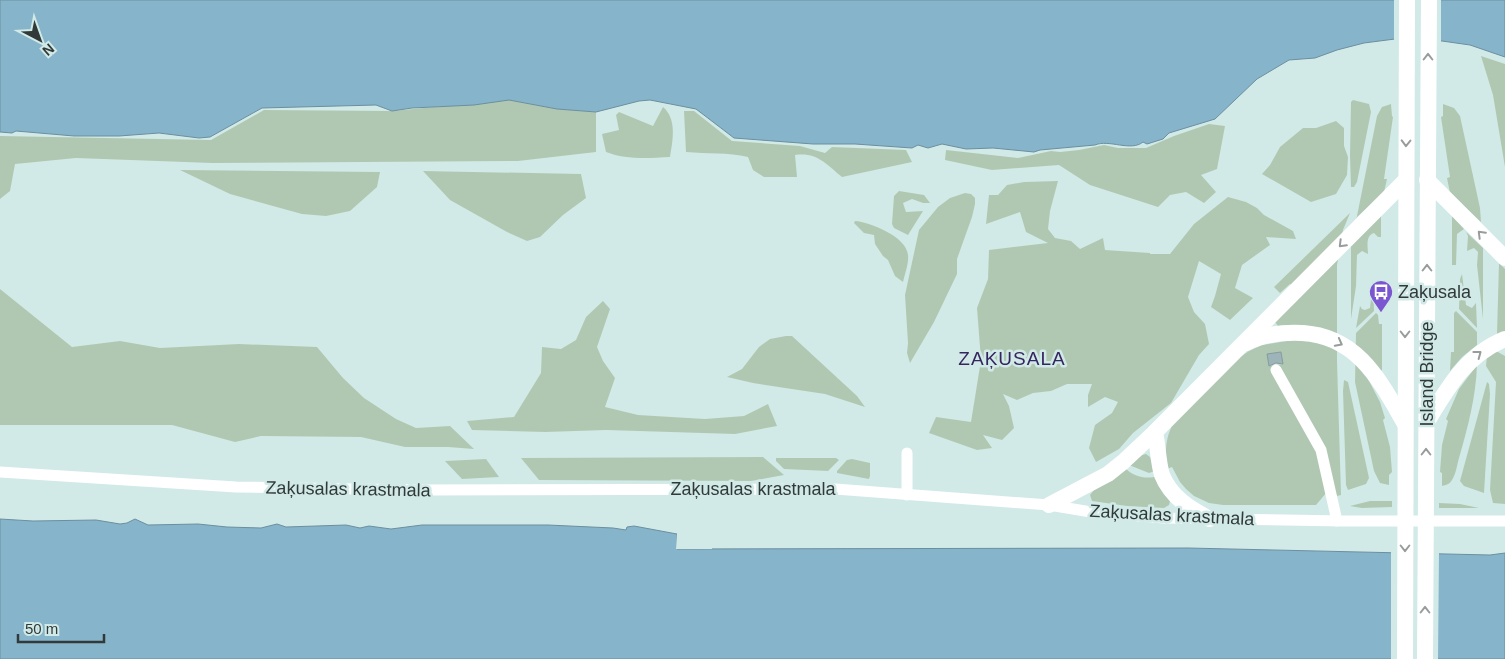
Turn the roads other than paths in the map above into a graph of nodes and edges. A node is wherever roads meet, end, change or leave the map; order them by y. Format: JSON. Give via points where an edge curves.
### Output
{"nodes":[{"id":1,"x":1407,"y":0,"type":"edge"},
{"id":2,"x":1428,"y":0,"type":"edge"},
{"id":3,"x":1406,"y":180,"type":"junction"},
{"id":4,"x":1428,"y":180,"type":"junction"},
{"id":5,"x":1505,"y":258,"type":"edge"},
{"id":6,"x":1505,"y":338,"type":"edge"},
{"id":7,"x":1242,"y":345,"type":"junction"},
{"id":8,"x":1276,"y":370,"type":"dead end"},
{"id":9,"x":1427,"y":422,"type":"junction"},
{"id":10,"x":1405,"y":425,"type":"junction"},
{"id":11,"x":1155,"y":432,"type":"junction"},
{"id":12,"x":907,"y":453,"type":"dead end"},
{"id":13,"x":0,"y":472,"type":"edge"},
{"id":14,"x":907,"y":495,"type":"junction"},
{"id":15,"x":1049,"y":505,"type":"junction"},
{"id":16,"x":1210,"y":519,"type":"junction"},
{"id":17,"x":1337,"y":521,"type":"junction"},
{"id":18,"x":1505,"y":521,"type":"edge"},
{"id":19,"x":1404,"y":659,"type":"edge"},
{"id":20,"x":1425,"y":659,"type":"edge"}],
"edges":[{"from":1,"to":3,"type":"highway","name":"Island Bridge","one_way":true},
{"from":4,"to":2,"type":"highway","name":"Island Bridge","one_way":true},
{"from":3,"to":7,"type":"highway","one_way":true},
{"from":3,"to":10,"type":"highway","name":"Island Bridge","one_way":true},
{"from":5,"to":4,"type":"highway","one_way":true},
{"from":9,"to":4,"type":"highway","name":"Island Bridge","one_way":true},
{"from":9,"to":6,"type":"highway","one_way":true,"via":[[1474,356]]},
{"from":7,"to":10,"type":"highway","one_way":true,"via":[[1258,337],[1293,332],[1323,336],[1342,344],[1361,358],[1375,375]]},
{"from":7,"to":11,"type":"highway"},
{"from":8,"to":17,"type":"street","via":[[1321,450]]},
{"from":20,"to":9,"type":"highway","name":"Island Bridge","one_way":true},
{"from":10,"to":19,"type":"highway","name":"Island Bridge","one_way":true},
{"from":11,"to":15,"type":"highway","via":[[1108,474]]},
{"from":11,"to":16,"type":"highway","via":[[1166,483],[1192,510]]},
{"from":12,"to":14,"type":"street"},
{"from":13,"to":14,"type":"street","name":"Zaķusalas krastmala","via":[[236,487],[834,489]]},
{"from":14,"to":15,"type":"street","name":"Zaķusalas krastmala"},
{"from":15,"to":16,"type":"street","name":"Zaķusalas krastmala","via":[[1155,518]]},
{"from":16,"to":17,"type":"street","name":"Zaķusalas krastmala"},
{"from":17,"to":18,"type":"street","name":"Zaķusalas krastmala"}]}
